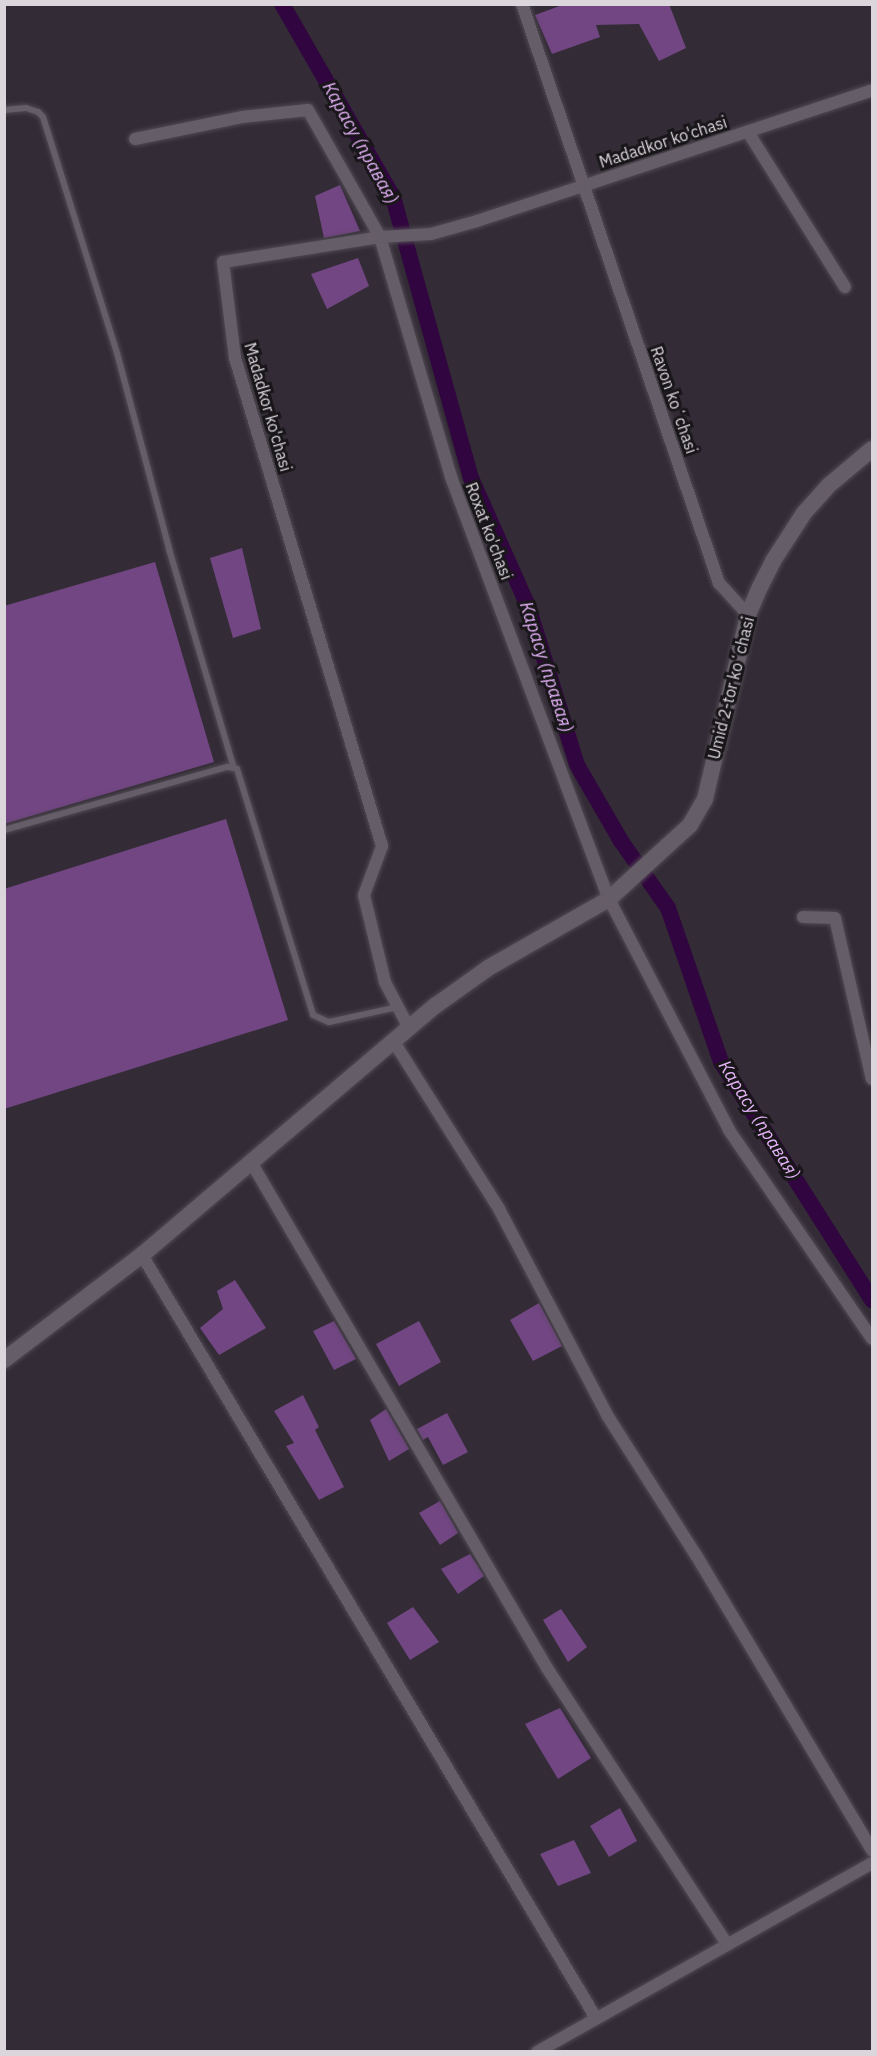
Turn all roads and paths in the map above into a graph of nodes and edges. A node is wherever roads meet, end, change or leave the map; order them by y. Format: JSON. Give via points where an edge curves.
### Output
{"nodes":[{"id":1,"x":527,"y":6,"type":"edge"},
{"id":2,"x":873,"y":90,"type":"edge"},
{"id":3,"x":4,"y":110,"type":"edge"},
{"id":4,"x":748,"y":132,"type":"junction"},
{"id":5,"x":135,"y":139,"type":"dead end"},
{"id":6,"x":583,"y":186,"type":"junction"},
{"id":7,"x":380,"y":237,"type":"junction"},
{"id":8,"x":845,"y":287,"type":"dead end"},
{"id":9,"x":873,"y":449,"type":"edge"},
{"id":10,"x":748,"y":615,"type":"junction"},
{"id":11,"x":234,"y":768,"type":"junction"},
{"id":12,"x":4,"y":830,"type":"edge"},
{"id":13,"x":613,"y":896,"type":"junction"},
{"id":14,"x":802,"y":917,"type":"dead end"},
{"id":15,"x":398,"y":1007,"type":"junction"},
{"id":16,"x":409,"y":1029,"type":"junction"},
{"id":17,"x":393,"y":1042,"type":"junction"},
{"id":18,"x":873,"y":1079,"type":"edge"},
{"id":19,"x":251,"y":1162,"type":"junction"},
{"id":20,"x":142,"y":1255,"type":"junction"},
{"id":21,"x":873,"y":1339,"type":"edge"},
{"id":22,"x":4,"y":1360,"type":"edge"},
{"id":23,"x":873,"y":1850,"type":"edge"},
{"id":24,"x":873,"y":1863,"type":"edge"},
{"id":25,"x":727,"y":1944,"type":"junction"},
{"id":26,"x":596,"y":2018,"type":"junction"},
{"id":27,"x":537,"y":2052,"type":"edge"}],
"edges":[{"from":1,"to":6,"type":"street","name":"Ravon koʻchasi"},
{"from":2,"to":4,"type":"street","name":"Madadkor ko'chasi"},
{"from":3,"to":11,"type":"lane","via":[[26,108],[43,117],[117,353],[169,549]]},
{"from":4,"to":6,"type":"street","name":"Madadkor ko'chasi"},
{"from":4,"to":8,"type":"street"},
{"from":5,"to":7,"type":"street","name":"Roxat ko'chasi","via":[[242,117],[308,110]]},
{"from":6,"to":7,"type":"street","name":"Madadkor ko'chasi","via":[[431,234]]},
{"from":6,"to":10,"type":"street","name":"Ravon koʻchasi","via":[[719,583]]},
{"from":7,"to":13,"type":"street","name":"Roxat ko'chasi","via":[[451,477]]},
{"from":7,"to":15,"type":"street","name":"Madadkor ko'chasi","via":[[223,262],[235,358],[382,846],[364,895],[385,982]]},
{"from":9,"to":10,"type":"main road","name":"Umid 2-tor koʻchasi","via":[[828,486],[804,513],[773,561]]},
{"from":10,"to":13,"type":"main road","name":"Umid 2-tor koʻchasi","via":[[705,799],[690,825]]},
{"from":11,"to":12,"type":"lane"},
{"from":11,"to":15,"type":"lane","via":[[313,1015],[328,1022]]},
{"from":13,"to":16,"type":"main road","name":"Umid 2-tor koʻchasi","via":[[488,968]]},
{"from":13,"to":21,"type":"street","name":"Roxat ko'chasi","via":[[729,1131]]},
{"from":14,"to":18,"type":"street","via":[[835,918]]},
{"from":15,"to":16,"type":"street","name":"Madadkor ko'chasi"},
{"from":16,"to":17,"type":"main road","name":"Umid 2-tor koʻchasi"},
{"from":17,"to":19,"type":"main road","name":"Umid 2-tor koʻchasi"},
{"from":17,"to":23,"type":"street","via":[[499,1209],[607,1415]]},
{"from":19,"to":20,"type":"main road","name":"Umid 2-tor koʻchasi"},
{"from":19,"to":25,"type":"street","via":[[547,1668]]},
{"from":20,"to":22,"type":"main road","name":"Umid 2-tor koʻchasi"},
{"from":20,"to":26,"type":"street"},
{"from":24,"to":25,"type":"street"},
{"from":25,"to":26,"type":"street"},
{"from":26,"to":27,"type":"street"}]}
